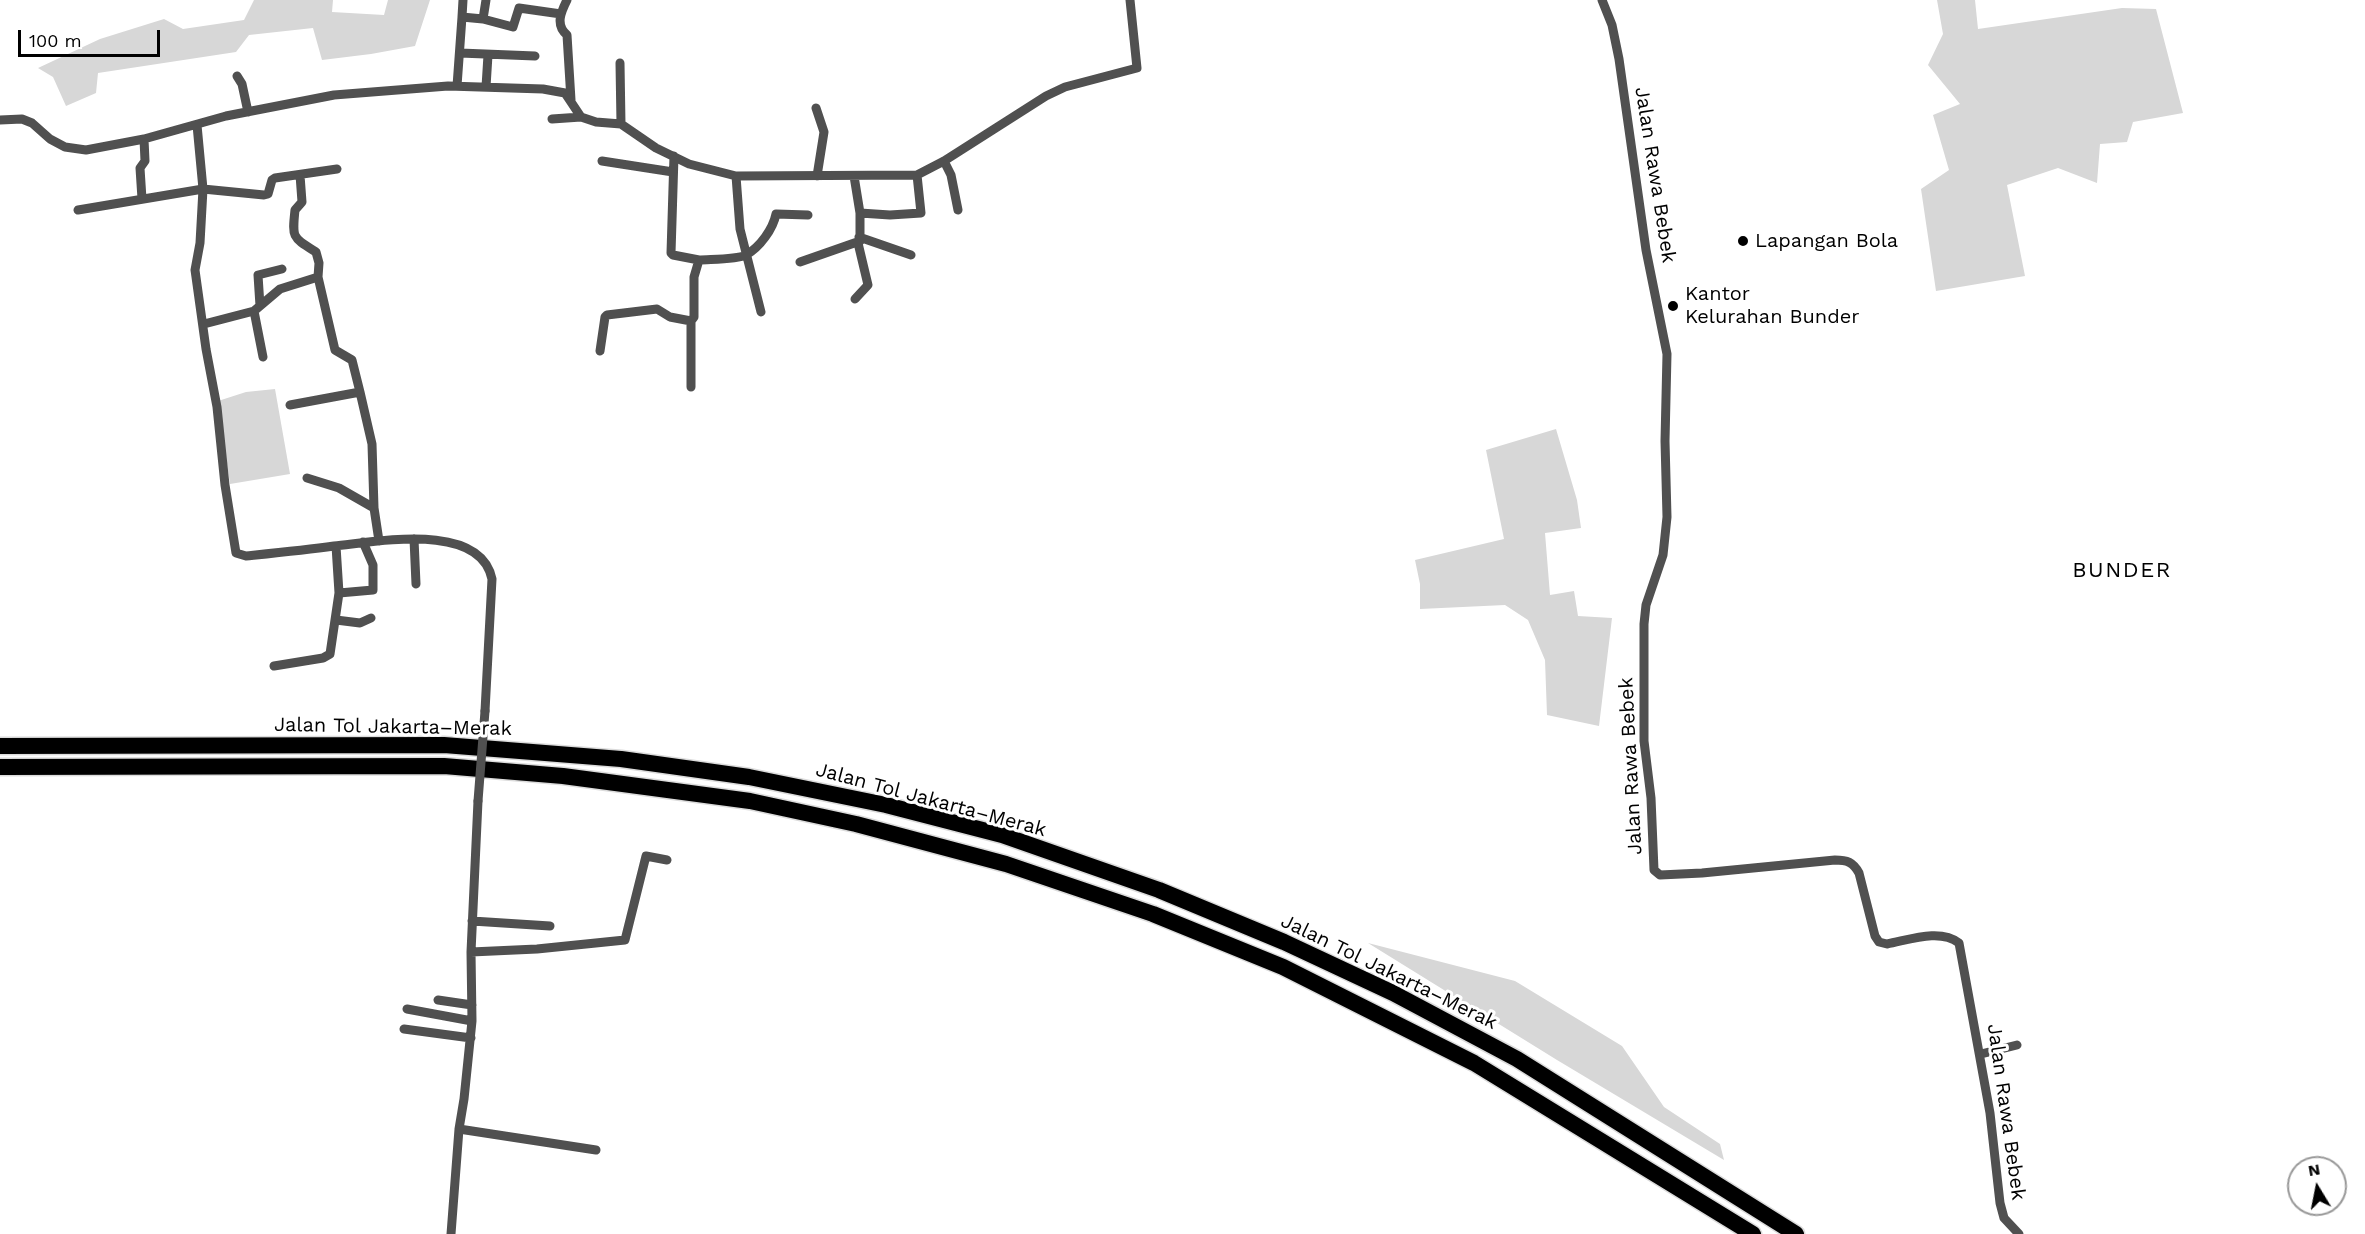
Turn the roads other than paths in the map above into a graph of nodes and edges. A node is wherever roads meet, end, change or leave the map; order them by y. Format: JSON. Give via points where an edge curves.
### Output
{"nodes":[{"id":1,"x":463,"y":0,"type":"edge"},
{"id":2,"x":486,"y":0,"type":"edge"},
{"id":3,"x":567,"y":0,"type":"edge"},
{"id":4,"x":1130,"y":0,"type":"edge"},
{"id":5,"x":1602,"y":0,"type":"edge"},
{"id":6,"x":561,"y":14,"type":"junction"},
{"id":7,"x":462,"y":17,"type":"junction"},
{"id":8,"x":483,"y":18,"type":"junction"},
{"id":9,"x":460,"y":53,"type":"junction"},
{"id":10,"x":488,"y":55,"type":"junction"},
{"id":11,"x":535,"y":56,"type":"dead end"},
{"id":12,"x":620,"y":63,"type":"dead end"},
{"id":13,"x":237,"y":76,"type":"dead end"},
{"id":14,"x":457,"y":86,"type":"junction"},
{"id":15,"x":486,"y":87,"type":"junction"},
{"id":16,"x":571,"y":100,"type":"junction"},
{"id":17,"x":816,"y":108,"type":"dead end"},
{"id":18,"x":248,"y":112,"type":"junction"},
{"id":19,"x":580,"y":117,"type":"junction"},
{"id":20,"x":552,"y":119,"type":"dead end"},
{"id":21,"x":0,"y":120,"type":"edge"},
{"id":22,"x":621,"y":124,"type":"junction"},
{"id":23,"x":197,"y":125,"type":"junction"},
{"id":24,"x":144,"y":139,"type":"junction"},
{"id":25,"x":674,"y":156,"type":"junction"},
{"id":26,"x":602,"y":161,"type":"dead end"},
{"id":27,"x":944,"y":161,"type":"junction"},
{"id":28,"x":337,"y":169,"type":"dead end"},
{"id":29,"x":673,"y":172,"type":"junction"},
{"id":30,"x":300,"y":175,"type":"junction"},
{"id":31,"x":917,"y":175,"type":"junction"},
{"id":32,"x":736,"y":176,"type":"junction"},
{"id":33,"x":817,"y":176,"type":"junction"},
{"id":34,"x":854,"y":176,"type":"junction"},
{"id":35,"x":203,"y":189,"type":"junction"},
{"id":36,"x":142,"y":199,"type":"junction"},
{"id":37,"x":78,"y":210,"type":"dead end"},
{"id":38,"x":958,"y":210,"type":"dead end"},
{"id":39,"x":860,"y":213,"type":"junction"},
{"id":40,"x":808,"y":215,"type":"dead end"},
{"id":41,"x":859,"y":240,"type":"junction"},
{"id":42,"x":745,"y":255,"type":"junction"},
{"id":43,"x":911,"y":255,"type":"dead end"},
{"id":44,"x":699,"y":260,"type":"junction"},
{"id":45,"x":800,"y":262,"type":"dead end"},
{"id":46,"x":282,"y":269,"type":"dead end"},
{"id":47,"x":318,"y":278,"type":"junction"},
{"id":48,"x":855,"y":299,"type":"dead end"},
{"id":49,"x":257,"y":309,"type":"junction"},
{"id":50,"x":761,"y":312,"type":"dead end"},
{"id":51,"x":691,"y":321,"type":"junction"},
{"id":52,"x":204,"y":324,"type":"junction"},
{"id":53,"x":600,"y":351,"type":"dead end"},
{"id":54,"x":263,"y":357,"type":"dead end"},
{"id":55,"x":691,"y":387,"type":"dead end"},
{"id":56,"x":360,"y":392,"type":"junction"},
{"id":57,"x":290,"y":405,"type":"dead end"},
{"id":58,"x":307,"y":478,"type":"dead end"},
{"id":59,"x":374,"y":508,"type":"junction"},
{"id":60,"x":414,"y":539,"type":"junction"},
{"id":61,"x":379,"y":541,"type":"junction"},
{"id":62,"x":363,"y":542,"type":"junction"},
{"id":63,"x":336,"y":546,"type":"junction"},
{"id":64,"x":416,"y":584,"type":"dead end"},
{"id":65,"x":339,"y":593,"type":"junction"},
{"id":66,"x":371,"y":618,"type":"dead end"},
{"id":67,"x":336,"y":620,"type":"junction"},
{"id":68,"x":274,"y":666,"type":"dead end"},
{"id":69,"x":0,"y":746,"type":"edge"},
{"id":70,"x":0,"y":767,"type":"edge"},
{"id":71,"x":667,"y":860,"type":"dead end"},
{"id":72,"x":472,"y":921,"type":"junction"},
{"id":73,"x":550,"y":926,"type":"dead end"},
{"id":74,"x":471,"y":952,"type":"junction"},
{"id":75,"x":438,"y":1000,"type":"dead end"},
{"id":76,"x":472,"y":1005,"type":"junction"},
{"id":77,"x":407,"y":1009,"type":"dead end"},
{"id":78,"x":472,"y":1021,"type":"junction"},
{"id":79,"x":404,"y":1029,"type":"dead end"},
{"id":80,"x":471,"y":1038,"type":"junction"},
{"id":81,"x":2018,"y":1045,"type":"dead end"},
{"id":82,"x":1981,"y":1054,"type":"junction"},
{"id":83,"x":459,"y":1129,"type":"junction"},
{"id":84,"x":596,"y":1150,"type":"dead end"},
{"id":85,"x":451,"y":1234,"type":"edge"},
{"id":86,"x":1753,"y":1234,"type":"edge"},
{"id":87,"x":1796,"y":1234,"type":"edge"},
{"id":88,"x":2019,"y":1234,"type":"edge"}],
"edges":[{"from":1,"to":7,"type":"street"},
{"from":2,"to":8,"type":"street"},
{"from":3,"to":6,"type":"street"},
{"from":4,"to":27,"type":"street","via":[[1137,68],[1065,87],[1046,96]]},
{"from":5,"to":82,"type":"street","name":"Jalan Rawa Bebek","via":[[1619,59],[1646,250],[1667,354],[1665,538],[1644,624],[1644,741],[1654,870],[1660,875],[1702,873],[1835,860],[1855,865],[1879,942],[1942,935],[1959,944]]},
{"from":6,"to":8,"type":"street","via":[[518,8],[513,27]]},
{"from":6,"to":16,"type":"street","via":[[562,31],[567,35]]},
{"from":7,"to":8,"type":"street"},
{"from":7,"to":9,"type":"street"},
{"from":9,"to":10,"type":"street"},
{"from":9,"to":14,"type":"street"},
{"from":10,"to":11,"type":"street"},
{"from":10,"to":15,"type":"street"},
{"from":12,"to":22,"type":"street"},
{"from":13,"to":18,"type":"street"},
{"from":14,"to":15,"type":"street"},
{"from":14,"to":18,"type":"street","via":[[334,94]]},
{"from":15,"to":16,"type":"street","via":[[554,89]]},
{"from":16,"to":19,"type":"street"},
{"from":17,"to":33,"type":"street","via":[[824,130]]},
{"from":18,"to":23,"type":"street"},
{"from":19,"to":20,"type":"street"},
{"from":19,"to":22,"type":"street"},
{"from":21,"to":24,"type":"street","via":[[22,119],[32,123],[65,147],[98,149]]},
{"from":22,"to":25,"type":"street"},
{"from":23,"to":24,"type":"street"},
{"from":23,"to":35,"type":"street"},
{"from":24,"to":36,"type":"street","via":[[146,161],[140,168]]},
{"from":25,"to":29,"type":"street"},
{"from":25,"to":32,"type":"street"},
{"from":26,"to":29,"type":"street"},
{"from":27,"to":31,"type":"street"},
{"from":27,"to":38,"type":"street"},
{"from":28,"to":30,"type":"street"},
{"from":29,"to":44,"type":"street","via":[[671,253]]},
{"from":30,"to":35,"type":"street","via":[[273,179],[264,195]]},
{"from":30,"to":47,"type":"street","via":[[302,202],[295,210],[294,235],[316,252]]},
{"from":31,"to":34,"type":"street"},
{"from":31,"to":39,"type":"street","via":[[921,213]]},
{"from":32,"to":33,"type":"street"},
{"from":32,"to":42,"type":"street"},
{"from":33,"to":34,"type":"street"},
{"from":34,"to":39,"type":"street"},
{"from":35,"to":36,"type":"street"},
{"from":35,"to":52,"type":"street","via":[[195,270]]},
{"from":36,"to":37,"type":"street"},
{"from":39,"to":41,"type":"street"},
{"from":40,"to":42,"type":"street","via":[[776,214],[769,233]]},
{"from":41,"to":43,"type":"street"},
{"from":41,"to":45,"type":"street"},
{"from":41,"to":48,"type":"street","via":[[868,285]]},
{"from":42,"to":44,"type":"street"},
{"from":42,"to":50,"type":"street"},
{"from":44,"to":51,"type":"street"},
{"from":46,"to":49,"type":"street","via":[[258,274]]},
{"from":47,"to":49,"type":"street","via":[[280,289]]},
{"from":47,"to":56,"type":"street","via":[[335,350],[351,359]]},
{"from":49,"to":52,"type":"street"},
{"from":49,"to":54,"type":"street"},
{"from":51,"to":53,"type":"street","via":[[670,317],[657,309],[607,315]]},
{"from":51,"to":55,"type":"street"},
{"from":52,"to":63,"type":"street","via":[[236,553],[246,556]]},
{"from":56,"to":57,"type":"street"},
{"from":56,"to":59,"type":"street","via":[[372,444]]},
{"from":58,"to":59,"type":"street","via":[[339,488]]},
{"from":59,"to":61,"type":"street"},
{"from":60,"to":61,"type":"street"},
{"from":60,"to":64,"type":"street"},
{"from":60,"to":72,"type":"street","bridge":true,"via":[[446,541],[480,555],[488,563],[492,579]]},
{"from":61,"to":62,"type":"street"},
{"from":62,"to":63,"type":"street"},
{"from":62,"to":65,"type":"street","via":[[373,565],[373,590]]},
{"from":63,"to":65,"type":"street"},
{"from":65,"to":67,"type":"street"},
{"from":66,"to":67,"type":"street","via":[[360,623]]},
{"from":67,"to":68,"type":"street","via":[[327,657]]},
{"from":69,"to":87,"type":"highway","name":"Jalan Tol Jakarta–Merak","via":[[444,745],[621,759],[749,777],[886,805],[1002,835],[1160,890],[1393,993],[1517,1059]]},
{"from":70,"to":86,"type":"highway","name":"Jalan Tol Jakarta–Merak","via":[[444,766],[563,776],[750,801],[856,824],[994,861],[1153,914],[1283,967],[1474,1063]]},
{"from":71,"to":74,"type":"street","via":[[646,856],[626,940]]},
{"from":72,"to":73,"type":"street"},
{"from":72,"to":74,"type":"street"},
{"from":74,"to":76,"type":"street"},
{"from":75,"to":76,"type":"street"},
{"from":76,"to":78,"type":"street"},
{"from":77,"to":78,"type":"street"},
{"from":78,"to":80,"type":"street"},
{"from":79,"to":80,"type":"street"},
{"from":80,"to":83,"type":"street"},
{"from":81,"to":82,"type":"street"},
{"from":82,"to":88,"type":"street","name":"Jalan Rawa Bebek","via":[[2000,1203],[2004,1218]]},
{"from":83,"to":84,"type":"street"},
{"from":83,"to":85,"type":"street"}]}
